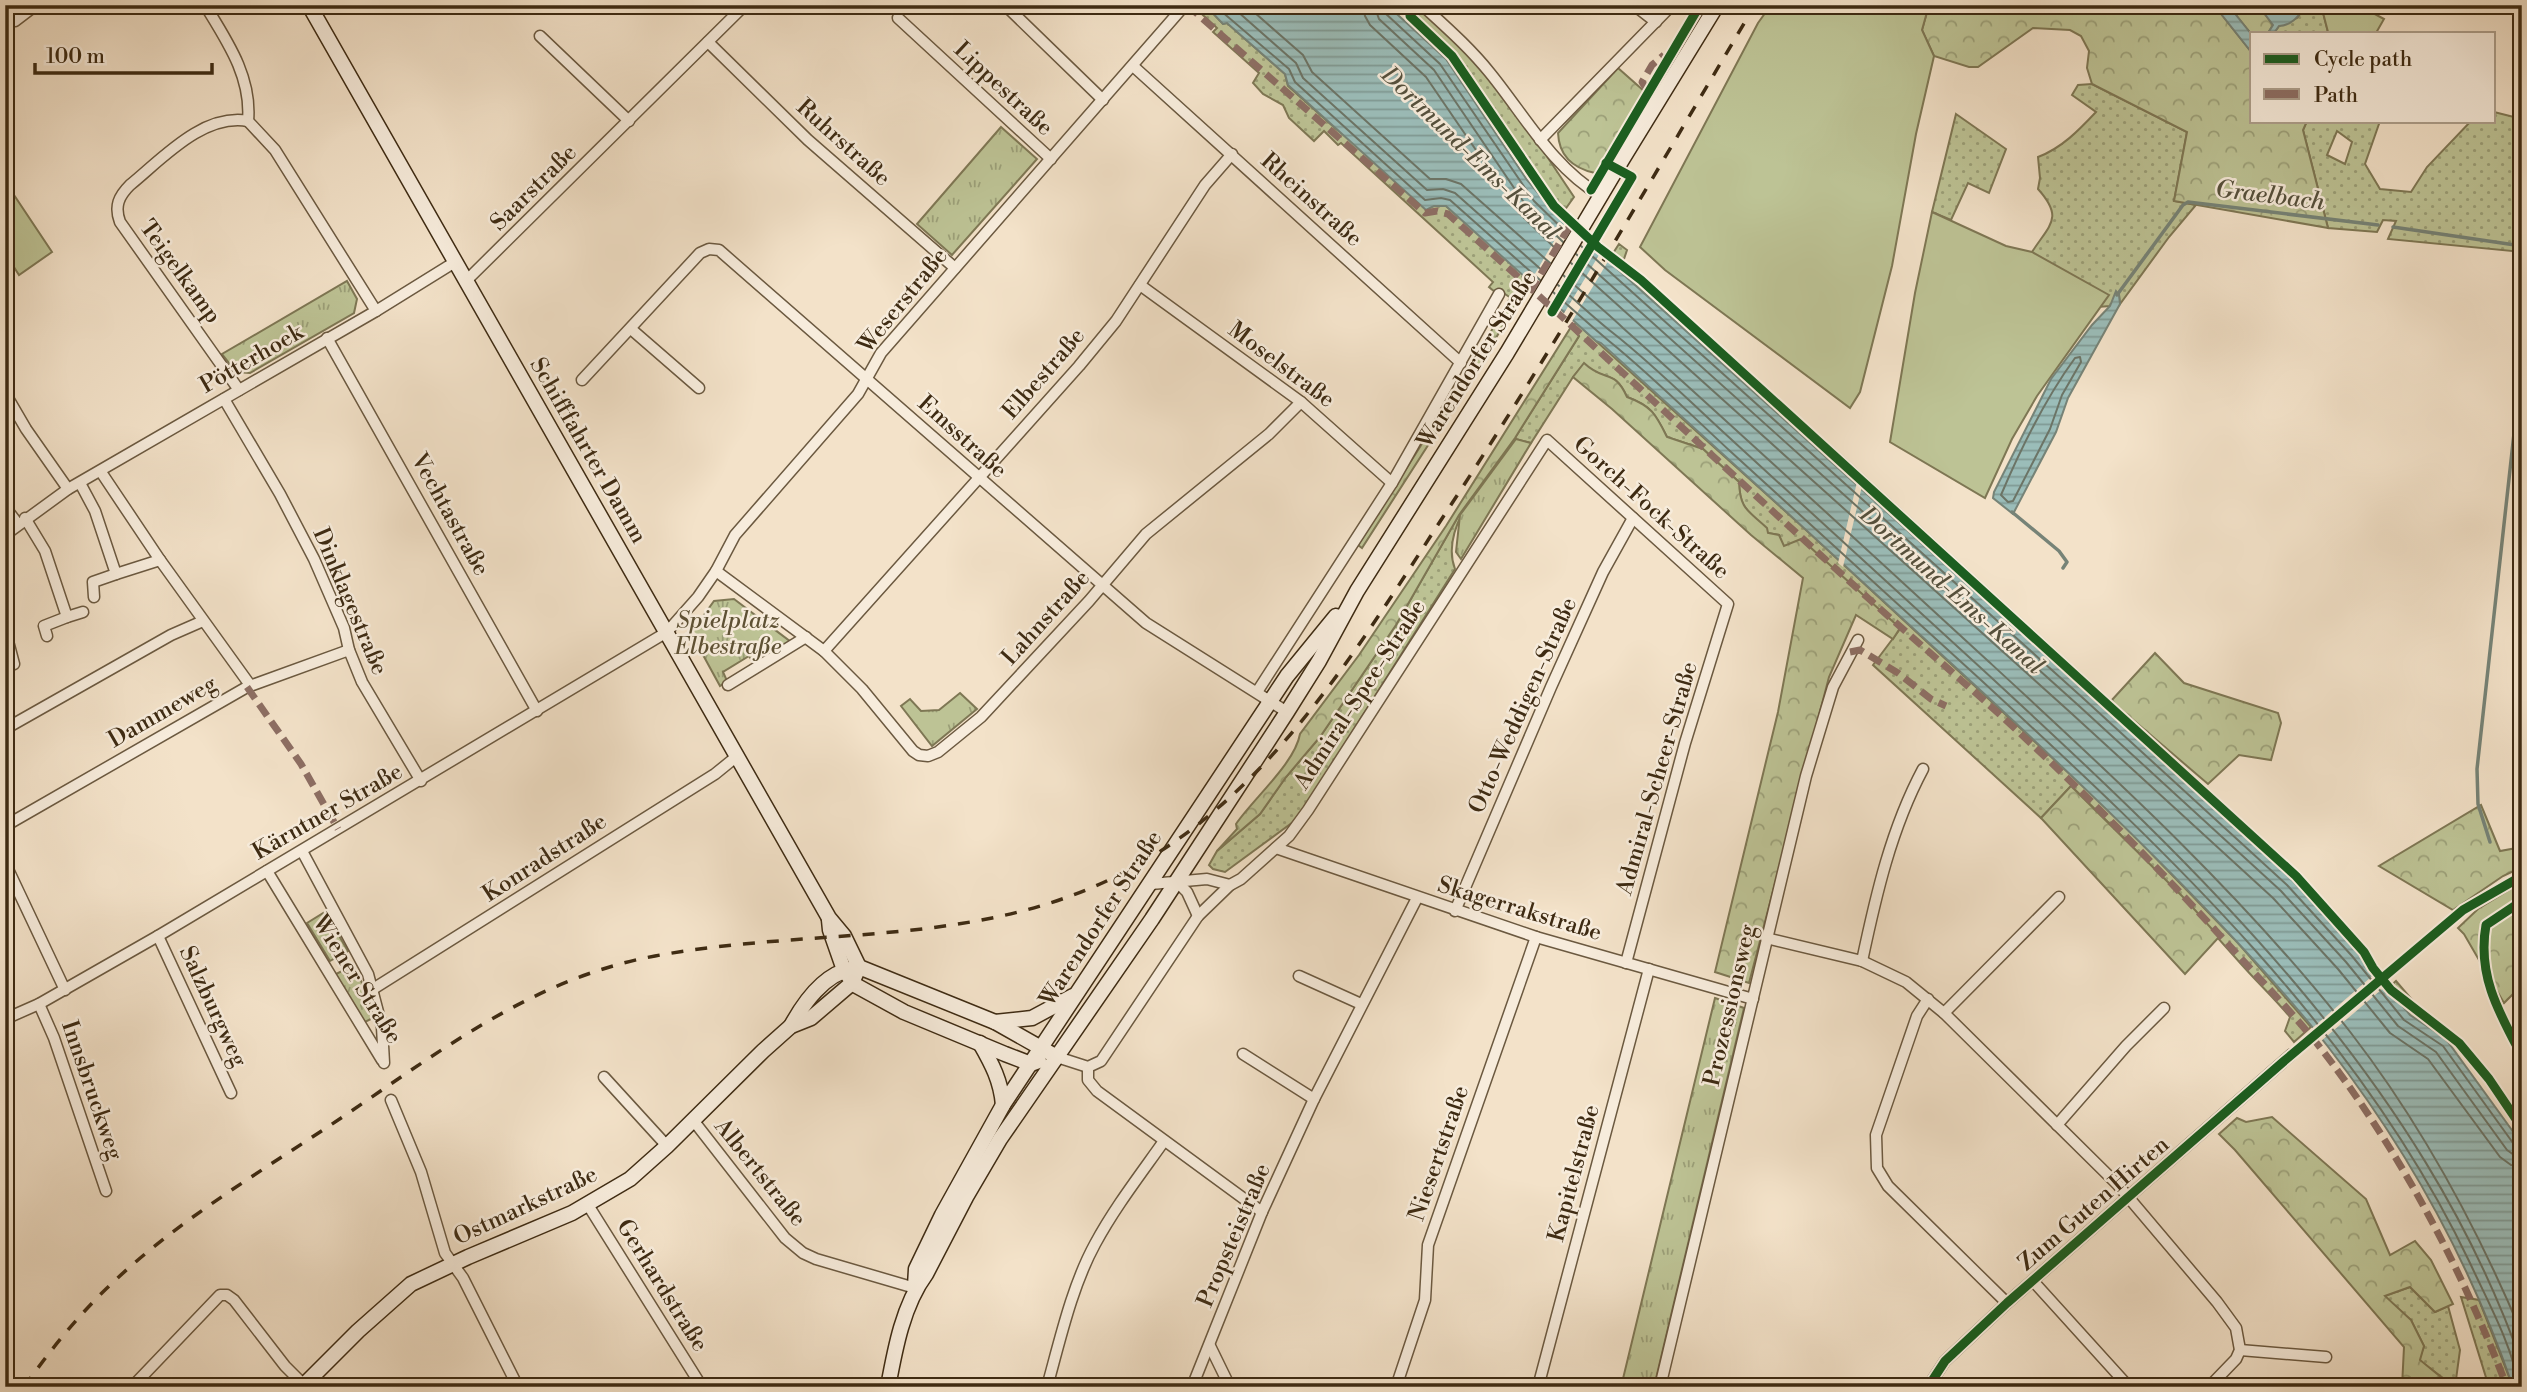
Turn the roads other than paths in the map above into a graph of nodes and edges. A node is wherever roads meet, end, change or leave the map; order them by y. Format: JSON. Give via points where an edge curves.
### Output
{"nodes":[{"id":1,"x":36,"y":5,"type":"edge"},
{"id":2,"x":205,"y":5,"type":"edge"},
{"id":3,"x":309,"y":5,"type":"edge"},
{"id":4,"x":745,"y":5,"type":"edge"},
{"id":5,"x":1005,"y":5,"type":"edge"},
{"id":6,"x":1185,"y":5,"type":"edge"},
{"id":7,"x":1422,"y":5,"type":"edge"},
{"id":8,"x":1634,"y":5,"type":"edge"},
{"id":9,"x":1672,"y":5,"type":"edge"},
{"id":10,"x":1717,"y":5,"type":"edge"},
{"id":11,"x":898,"y":18,"type":"dead end"},
{"id":12,"x":15,"y":21,"type":"dead end"},
{"id":13,"x":1656,"y":22,"type":"junction"},
{"id":14,"x":540,"y":36,"type":"dead end"},
{"id":15,"x":708,"y":42,"type":"junction"},
{"id":16,"x":1133,"y":66,"type":"junction"},
{"id":17,"x":1103,"y":100,"type":"junction"},
{"id":18,"x":248,"y":121,"type":"junction"},
{"id":19,"x":629,"y":121,"type":"junction"},
{"id":20,"x":1540,"y":140,"type":"junction"},
{"id":21,"x":1232,"y":154,"type":"junction"},
{"id":22,"x":1051,"y":159,"type":"junction"},
{"id":23,"x":1601,"y":196,"type":"junction"},
{"id":24,"x":456,"y":262,"type":"junction"},
{"id":25,"x":955,"y":268,"type":"junction"},
{"id":26,"x":466,"y":281,"type":"junction"},
{"id":27,"x":1140,"y":285,"type":"junction"},
{"id":28,"x":1499,"y":294,"type":"dead end"},
{"id":29,"x":376,"y":311,"type":"junction"},
{"id":30,"x":631,"y":329,"type":"junction"},
{"id":31,"x":327,"y":338,"type":"junction"},
{"id":32,"x":1461,"y":363,"type":"junction"},
{"id":33,"x":867,"y":379,"type":"junction"},
{"id":34,"x":582,"y":380,"type":"dead end"},
{"id":35,"x":699,"y":388,"type":"dead end"},
{"id":36,"x":239,"y":390,"type":"junction"},
{"id":37,"x":5,"y":393,"type":"edge"},
{"id":38,"x":224,"y":399,"type":"junction"},
{"id":39,"x":1301,"y":402,"type":"junction"},
{"id":40,"x":1547,"y":440,"type":"joint"},
{"id":41,"x":101,"y":472,"type":"junction"},
{"id":42,"x":977,"y":477,"type":"junction"},
{"id":43,"x":80,"y":483,"type":"junction"},
{"id":44,"x":1392,"y":483,"type":"junction"},
{"id":45,"x":68,"y":489,"type":"junction"},
{"id":46,"x":5,"y":507,"type":"edge"},
{"id":47,"x":1633,"y":518,"type":"junction"},
{"id":48,"x":21,"y":521,"type":"junction"},
{"id":49,"x":5,"y":535,"type":"edge"},
{"id":50,"x":160,"y":560,"type":"junction"},
{"id":51,"x":716,"y":571,"type":"junction"},
{"id":52,"x":116,"y":573,"type":"junction"},
{"id":53,"x":1102,"y":586,"type":"junction"},
{"id":54,"x":1357,"y":591,"type":"junction"},
{"id":55,"x":94,"y":597,"type":"dead end"},
{"id":56,"x":1728,"y":604,"type":"joint"},
{"id":57,"x":83,"y":612,"type":"dead end"},
{"id":58,"x":67,"y":617,"type":"junction"},
{"id":59,"x":203,"y":621,"type":"junction"},
{"id":60,"x":5,"y":631,"type":"edge"},
{"id":61,"x":667,"y":632,"type":"junction"},
{"id":62,"x":47,"y":636,"type":"dead end"},
{"id":63,"x":806,"y":637,"type":"junction"},
{"id":64,"x":1858,"y":640,"type":"dead end"},
{"id":65,"x":349,"y":650,"type":"junction"},
{"id":66,"x":824,"y":651,"type":"junction"},
{"id":67,"x":15,"y":664,"type":"edge"},
{"id":68,"x":250,"y":685,"type":"junction"},
{"id":69,"x":728,"y":685,"type":"dead end"},
{"id":70,"x":1257,"y":692,"type":"junction"},
{"id":71,"x":1271,"y":701,"type":"junction"},
{"id":72,"x":537,"y":711,"type":"junction"},
{"id":73,"x":1287,"y":712,"type":"junction"},
{"id":74,"x":5,"y":729,"type":"edge"},
{"id":75,"x":736,"y":757,"type":"junction"},
{"id":76,"x":1923,"y":769,"type":"dead end"},
{"id":77,"x":421,"y":781,"type":"junction"},
{"id":78,"x":5,"y":825,"type":"edge"},
{"id":79,"x":1276,"y":848,"type":"junction"},
{"id":80,"x":302,"y":851,"type":"junction"},
{"id":81,"x":5,"y":863,"type":"edge"},
{"id":82,"x":267,"y":871,"type":"junction"},
{"id":83,"x":1177,"y":882,"type":"junction"},
{"id":84,"x":1151,"y":884,"type":"junction"},
{"id":85,"x":1230,"y":885,"type":"junction"},
{"id":86,"x":2059,"y":897,"type":"dead end"},
{"id":87,"x":1417,"y":898,"type":"junction"},
{"id":88,"x":1455,"y":911,"type":"junction"},
{"id":89,"x":1198,"y":916,"type":"junction"},
{"id":90,"x":829,"y":918,"type":"junction"},
{"id":91,"x":158,"y":936,"type":"junction"},
{"id":92,"x":1536,"y":937,"type":"junction"},
{"id":93,"x":1766,"y":938,"type":"junction"},
{"id":94,"x":1862,"y":961,"type":"junction"},
{"id":95,"x":1626,"y":963,"type":"junction"},
{"id":96,"x":859,"y":967,"type":"junction"},
{"id":97,"x":1649,"y":970,"type":"junction"},
{"id":98,"x":1299,"y":976,"type":"dead end"},
{"id":99,"x":848,"y":977,"type":"junction"},
{"id":100,"x":373,"y":989,"type":"junction"},
{"id":101,"x":65,"y":990,"type":"junction"},
{"id":102,"x":1077,"y":994,"type":"junction"},
{"id":103,"x":1753,"y":999,"type":"junction"},
{"id":104,"x":1928,"y":999,"type":"junction"},
{"id":105,"x":39,"y":1004,"type":"junction"},
{"id":106,"x":1361,"y":1004,"type":"junction"},
{"id":107,"x":2164,"y":1008,"type":"dead end"},
{"id":108,"x":1944,"y":1013,"type":"junction"},
{"id":109,"x":5,"y":1019,"type":"edge"},
{"id":110,"x":995,"y":1022,"type":"junction"},
{"id":111,"x":980,"y":1043,"type":"junction"},
{"id":112,"x":1040,"y":1050,"type":"junction"},
{"id":113,"x":1243,"y":1054,"type":"dead end"},
{"id":114,"x":2292,"y":1054,"type":"dead end"},
{"id":115,"x":1056,"y":1057,"type":"junction"},
{"id":116,"x":1031,"y":1064,"type":"junction"},
{"id":117,"x":1088,"y":1067,"type":"junction"},
{"id":118,"x":604,"y":1077,"type":"dead end"},
{"id":119,"x":231,"y":1093,"type":"dead end"},
{"id":120,"x":391,"y":1100,"type":"dead end"},
{"id":121,"x":1314,"y":1100,"type":"junction"},
{"id":122,"x":1003,"y":1105,"type":"junction"},
{"id":123,"x":693,"y":1120,"type":"junction"},
{"id":124,"x":2057,"y":1125,"type":"junction"},
{"id":125,"x":1164,"y":1141,"type":"junction"},
{"id":126,"x":667,"y":1146,"type":"junction"},
{"id":127,"x":106,"y":1191,"type":"dead end"},
{"id":128,"x":2128,"y":1198,"type":"junction"},
{"id":129,"x":588,"y":1205,"type":"junction"},
{"id":130,"x":1262,"y":1212,"type":"junction"},
{"id":131,"x":452,"y":1264,"type":"junction"},
{"id":132,"x":2033,"y":1281,"type":"junction"},
{"id":133,"x":915,"y":1288,"type":"junction"},
{"id":134,"x":2007,"y":1303,"type":"junction"},
{"id":135,"x":1210,"y":1346,"type":"junction"},
{"id":136,"x":2240,"y":1350,"type":"junction"},
{"id":137,"x":2326,"y":1357,"type":"dead end"},
{"id":138,"x":304,"y":1386,"type":"edge"},
{"id":139,"x":132,"y":1387,"type":"edge"},
{"id":140,"x":518,"y":1387,"type":"edge"},
{"id":141,"x":702,"y":1387,"type":"edge"},
{"id":142,"x":888,"y":1387,"type":"edge"},
{"id":143,"x":1047,"y":1387,"type":"edge"},
{"id":144,"x":1192,"y":1387,"type":"edge"},
{"id":145,"x":1230,"y":1387,"type":"edge"},
{"id":146,"x":1396,"y":1387,"type":"edge"},
{"id":147,"x":1538,"y":1387,"type":"edge"},
{"id":148,"x":1660,"y":1387,"type":"edge"},
{"id":149,"x":1928,"y":1387,"type":"edge"},
{"id":150,"x":2129,"y":1387,"type":"edge"},
{"id":151,"x":2209,"y":1387,"type":"edge"}],
"edges":[{"from":1,"to":12,"type":"street"},
{"from":2,"to":18,"type":"street","via":[[245,79]]},
{"from":3,"to":24,"type":"main road","name":"Schifffahrter Damm"},
{"from":4,"to":15,"type":"street","name":"Saarstraße"},
{"from":5,"to":17,"type":"street"},
{"from":6,"to":16,"type":"street","name":"Weserstraße"},
{"from":7,"to":20,"type":"street","via":[[1491,74]]},
{"from":8,"to":13,"type":"street"},
{"from":9,"to":13,"type":"street"},
{"from":10,"to":23,"type":"main road","name":"Warendorfer Straße"},
{"from":11,"to":22,"type":"street","name":"Lippestraße"},
{"from":13,"to":20,"type":"street"},
{"from":14,"to":19,"type":"street"},
{"from":15,"to":19,"type":"street","name":"Saarstraße"},
{"from":15,"to":25,"type":"street","name":"Ruhrstraße","via":[[808,140]]},
{"from":16,"to":17,"type":"street","name":"Weserstraße"},
{"from":16,"to":21,"type":"street","name":"Rheinstraße"},
{"from":17,"to":22,"type":"street","name":"Weserstraße"},
{"from":18,"to":29,"type":"street","via":[[275,150]]},
{"from":18,"to":36,"type":"street","name":"Teigelkamp","via":[[221,121],[193,135],[130,185],[117,209],[120,222]]},
{"from":19,"to":26,"type":"street","name":"Saarstraße"},
{"from":20,"to":23,"type":"street","via":[[1583,185]]},
{"from":21,"to":27,"type":"street","name":"Elbestraße","via":[[1205,185]]},
{"from":21,"to":32,"type":"street","name":"Rheinstraße"},
{"from":22,"to":25,"type":"street","name":"Weserstraße"},
{"from":23,"to":54,"type":"main road","name":"Warendorfer Straße"},
{"from":24,"to":26,"type":"main road","name":"Schifffahrter Damm"},
{"from":24,"to":29,"type":"street","name":"Pötterhoek"},
{"from":25,"to":33,"type":"street","name":"Weserstraße","via":[[881,353]]},
{"from":26,"to":61,"type":"main road","name":"Schifffahrter Damm"},
{"from":27,"to":39,"type":"street","name":"Moselstraße"},
{"from":27,"to":42,"type":"street","name":"Elbestraße","via":[[1079,366]]},
{"from":28,"to":32,"type":"street","name":"Warendorfer Straße"},
{"from":29,"to":31,"type":"street","name":"Pötterhoek"},
{"from":30,"to":33,"type":"street","name":"Emsstraße","via":[[700,253],[719,250]]},
{"from":30,"to":34,"type":"street","name":"Emsstraße"},
{"from":30,"to":35,"type":"street"},
{"from":31,"to":36,"type":"street","name":"Pötterhoek"},
{"from":31,"to":72,"type":"street","name":"Vechtastraße"},
{"from":32,"to":44,"type":"street","name":"Warendorfer Straße"},
{"from":33,"to":42,"type":"street","name":"Emsstraße"},
{"from":33,"to":51,"type":"street","name":"Weserstraße","via":[[843,413],[735,534]]},
{"from":36,"to":38,"type":"street","name":"Pötterhoek"},
{"from":37,"to":45,"type":"street"},
{"from":38,"to":41,"type":"street","name":"Pötterhoek"},
{"from":38,"to":65,"type":"street","name":"Dinklagestraße","via":[[314,559]]},
{"from":39,"to":44,"type":"street","name":"Moselstraße"},
{"from":39,"to":53,"type":"street","name":"Lahnstraße","via":[[1269,434],[1146,534]]},
{"from":40,"to":47,"type":"street","name":"Gorch-Fock-Straße"},
{"from":40,"to":79,"type":"street","name":"Admiral-Spee-Straße","via":[[1308,810]]},
{"from":41,"to":43,"type":"street","name":"Pötterhoek"},
{"from":41,"to":50,"type":"street"},
{"from":42,"to":53,"type":"street","name":"Emsstraße"},
{"from":42,"to":66,"type":"street","name":"Elbestraße"},
{"from":43,"to":45,"type":"street","name":"Pötterhoek"},
{"from":43,"to":52,"type":"street","via":[[95,511]]},
{"from":44,"to":70,"type":"street","name":"Warendorfer Straße"},
{"from":45,"to":48,"type":"street","name":"Pötterhoek"},
{"from":46,"to":48,"type":"street"},
{"from":47,"to":56,"type":"street","name":"Gorch-Fock-Straße"},
{"from":47,"to":88,"type":"street","name":"Otto-Weddigen-Straße","via":[[1603,572]]},
{"from":48,"to":49,"type":"street","name":"Pötterhoek"},
{"from":48,"to":58,"type":"street","via":[[46,551]]},
{"from":50,"to":52,"type":"street"},
{"from":50,"to":59,"type":"street"},
{"from":51,"to":61,"type":"street","name":"Weserstraße"},
{"from":51,"to":63,"type":"street"},
{"from":52,"to":55,"type":"street","via":[[93,582]]},
{"from":53,"to":66,"type":"street","name":"Lahnstraße","via":[[981,717],[928,756],[914,751]]},
{"from":53,"to":70,"type":"street","name":"Emsstraße","via":[[1146,623]]},
{"from":54,"to":71,"type":"main road","name":"Warendorfer Straße"},
{"from":54,"to":73,"type":"main road","name":"Warendorfer Straße"},
{"from":56,"to":95,"type":"street","name":"Admiral-Scheer-Straße"},
{"from":57,"to":58,"type":"street"},
{"from":58,"to":62,"type":"street","via":[[44,626]]},
{"from":59,"to":68,"type":"street"},
{"from":59,"to":74,"type":"street"},
{"from":60,"to":67,"type":"street"},
{"from":61,"to":72,"type":"street","name":"Kärntner Straße"},
{"from":61,"to":75,"type":"main road","name":"Schifffahrter Damm"},
{"from":63,"to":66,"type":"street"},
{"from":63,"to":69,"type":"street"},
{"from":64,"to":93,"type":"street","name":"Prozessionsweg","via":[[1833,687],[1805,776]]},
{"from":65,"to":68,"type":"street","name":"Dammeweg"},
{"from":65,"to":77,"type":"street","name":"Dinklagestraße","via":[[362,682]]},
{"from":68,"to":78,"type":"street","name":"Dammeweg"},
{"from":70,"to":71,"type":"street","name":"Emsstraße"},
{"from":71,"to":73,"type":"street","name":"Emsstraße"},
{"from":71,"to":84,"type":"main road","name":"Warendorfer Straße"},
{"from":72,"to":77,"type":"street","name":"Kärntner Straße"},
{"from":73,"to":83,"type":"main road","name":"Warendorfer Straße"},
{"from":75,"to":90,"type":"main road","name":"Schifffahrter Damm"},
{"from":75,"to":100,"type":"street","name":"Konradstraße"},
{"from":76,"to":94,"type":"street","via":[[1886,857]]},
{"from":77,"to":80,"type":"street","name":"Kärntner Straße"},
{"from":79,"to":85,"type":"street","name":"Admiral-Spee-Straße"},
{"from":79,"to":87,"type":"street","name":"Skagerrakstraße"},
{"from":80,"to":82,"type":"street","name":"Kärntner Straße"},
{"from":80,"to":100,"type":"street","name":"Wiener Straße"},
{"from":81,"to":101,"type":"street"},
{"from":82,"to":91,"type":"street","name":"Kärntner Straße"},
{"from":82,"to":100,"type":"street","name":"Wiener Straße","via":[[384,1063]]},
{"from":83,"to":84,"type":"street"},
{"from":83,"to":85,"type":"street","via":[[1208,879]]},
{"from":83,"to":89,"type":"street","name":"Warendorfer Straße"},
{"from":83,"to":115,"type":"main road","name":"Warendorfer Straße"},
{"from":84,"to":102,"type":"main road","name":"Warendorfer Straße"},
{"from":85,"to":89,"type":"street"},
{"from":86,"to":108,"type":"street"},
{"from":87,"to":88,"type":"street","name":"Skagerrakstraße"},
{"from":87,"to":106,"type":"street","name":"Propsteistraße"},
{"from":88,"to":92,"type":"street","name":"Skagerrakstraße"},
{"from":89,"to":117,"type":"street","via":[[1101,1061]]},
{"from":90,"to":96,"type":"main road","name":"Schifffahrter Damm"},
{"from":90,"to":99,"type":"main road","name":"Schifffahrter Damm"},
{"from":91,"to":101,"type":"street","name":"Kärntner Straße"},
{"from":91,"to":119,"type":"street","name":"Salzburgweg"},
{"from":92,"to":95,"type":"street","name":"Skagerrakstraße"},
{"from":92,"to":146,"type":"street","name":"Niesertstraße","via":[[1428,1245],[1425,1300]]},
{"from":93,"to":94,"type":"street"},
{"from":93,"to":103,"type":"street","name":"Prozessionsweg"},
{"from":94,"to":104,"type":"street","via":[[1906,982]]},
{"from":95,"to":97,"type":"street","name":"Skagerrakstraße"},
{"from":96,"to":99,"type":"main road","name":"Ostmarkstraße"},
{"from":96,"to":110,"type":"main road"},
{"from":97,"to":103,"type":"street","name":"Skagerrakstraße"},
{"from":97,"to":147,"type":"street","name":"Kapitelstraße"},
{"from":98,"to":106,"type":"street"},
{"from":99,"to":111,"type":"main road","via":[[904,1012]]},
{"from":99,"to":123,"type":"main road","name":"Ostmarkstraße","via":[[811,1018],[791,1026]]},
{"from":101,"to":105,"type":"street","name":"Kärntner Straße"},
{"from":102,"to":110,"type":"main road","via":[[1032,1018]]},
{"from":102,"to":112,"type":"main road","name":"Warendorfer Straße"},
{"from":103,"to":148,"type":"street","name":"Prozessionsweg"},
{"from":104,"to":108,"type":"street"},
{"from":104,"to":134,"type":"street","via":[[1917,1016],[1877,1136],[1877,1168],[1888,1186]]},
{"from":105,"to":109,"type":"street","name":"Kärntner Straße"},
{"from":105,"to":127,"type":"street","name":"Innsbruckweg"},
{"from":106,"to":121,"type":"street","name":"Propsteistraße"},
{"from":107,"to":124,"type":"street"},
{"from":108,"to":124,"type":"street"},
{"from":110,"to":112,"type":"main road"},
{"from":111,"to":116,"type":"main road"},
{"from":111,"to":122,"type":"main road","via":[[997,1074]]},
{"from":112,"to":115,"type":"main road"},
{"from":112,"to":116,"type":"main road","name":"Warendorfer Straße"},
{"from":113,"to":121,"type":"street"},
{"from":114,"to":128,"type":"street","name":"Zum Guten Hirten"},
{"from":115,"to":116,"type":"main road"},
{"from":115,"to":117,"type":"street"},
{"from":115,"to":133,"type":"main road","name":"Warendorfer Straße","via":[[1000,1139]]},
{"from":116,"to":122,"type":"main road","name":"Warendorfer Straße"},
{"from":117,"to":125,"type":"street","via":[[1088,1080],[1097,1091]]},
{"from":118,"to":126,"type":"street"},
{"from":120,"to":131,"type":"street"},
{"from":121,"to":130,"type":"street","name":"Propsteistraße"},
{"from":122,"to":133,"type":"main road","name":"Warendorfer Straße","via":[[916,1269]]},
{"from":123,"to":126,"type":"main road","name":"Ostmarkstraße"},
{"from":123,"to":133,"type":"street","name":"Albertstraße","via":[[778,1230],[803,1253]]},
{"from":124,"to":128,"type":"street"},
{"from":125,"to":130,"type":"street"},
{"from":125,"to":143,"type":"street","via":[[1094,1247],[1070,1307]]},
{"from":126,"to":129,"type":"main road","name":"Ostmarkstraße","via":[[630,1179]]},
{"from":128,"to":132,"type":"street","name":"Zum Guten Hirten"},
{"from":128,"to":136,"type":"street","via":[[2229,1316]]},
{"from":129,"to":131,"type":"main road","name":"Ostmarkstraße"},
{"from":129,"to":141,"type":"street","name":"Gerhardstraße"},
{"from":130,"to":135,"type":"street","name":"Propsteistraße"},
{"from":131,"to":138,"type":"main road","name":"Ostmarkstraße","via":[[398,1295]]},
{"from":131,"to":140,"type":"street"},
{"from":132,"to":134,"type":"street","name":"Zum Guten Hirten"},
{"from":132,"to":150,"type":"street"},
{"from":133,"to":142,"type":"main road","name":"Warendorfer Straße"},
{"from":134,"to":149,"type":"street","name":"Zum Guten Hirten","via":[[1945,1361]]},
{"from":135,"to":144,"type":"street","name":"Propsteistraße"},
{"from":135,"to":145,"type":"street"},
{"from":136,"to":137,"type":"street"},
{"from":136,"to":151,"type":"street","via":[[2231,1367]]},
{"from":138,"to":139,"type":"street","via":[[234,1300],[220,1295]]}]}
